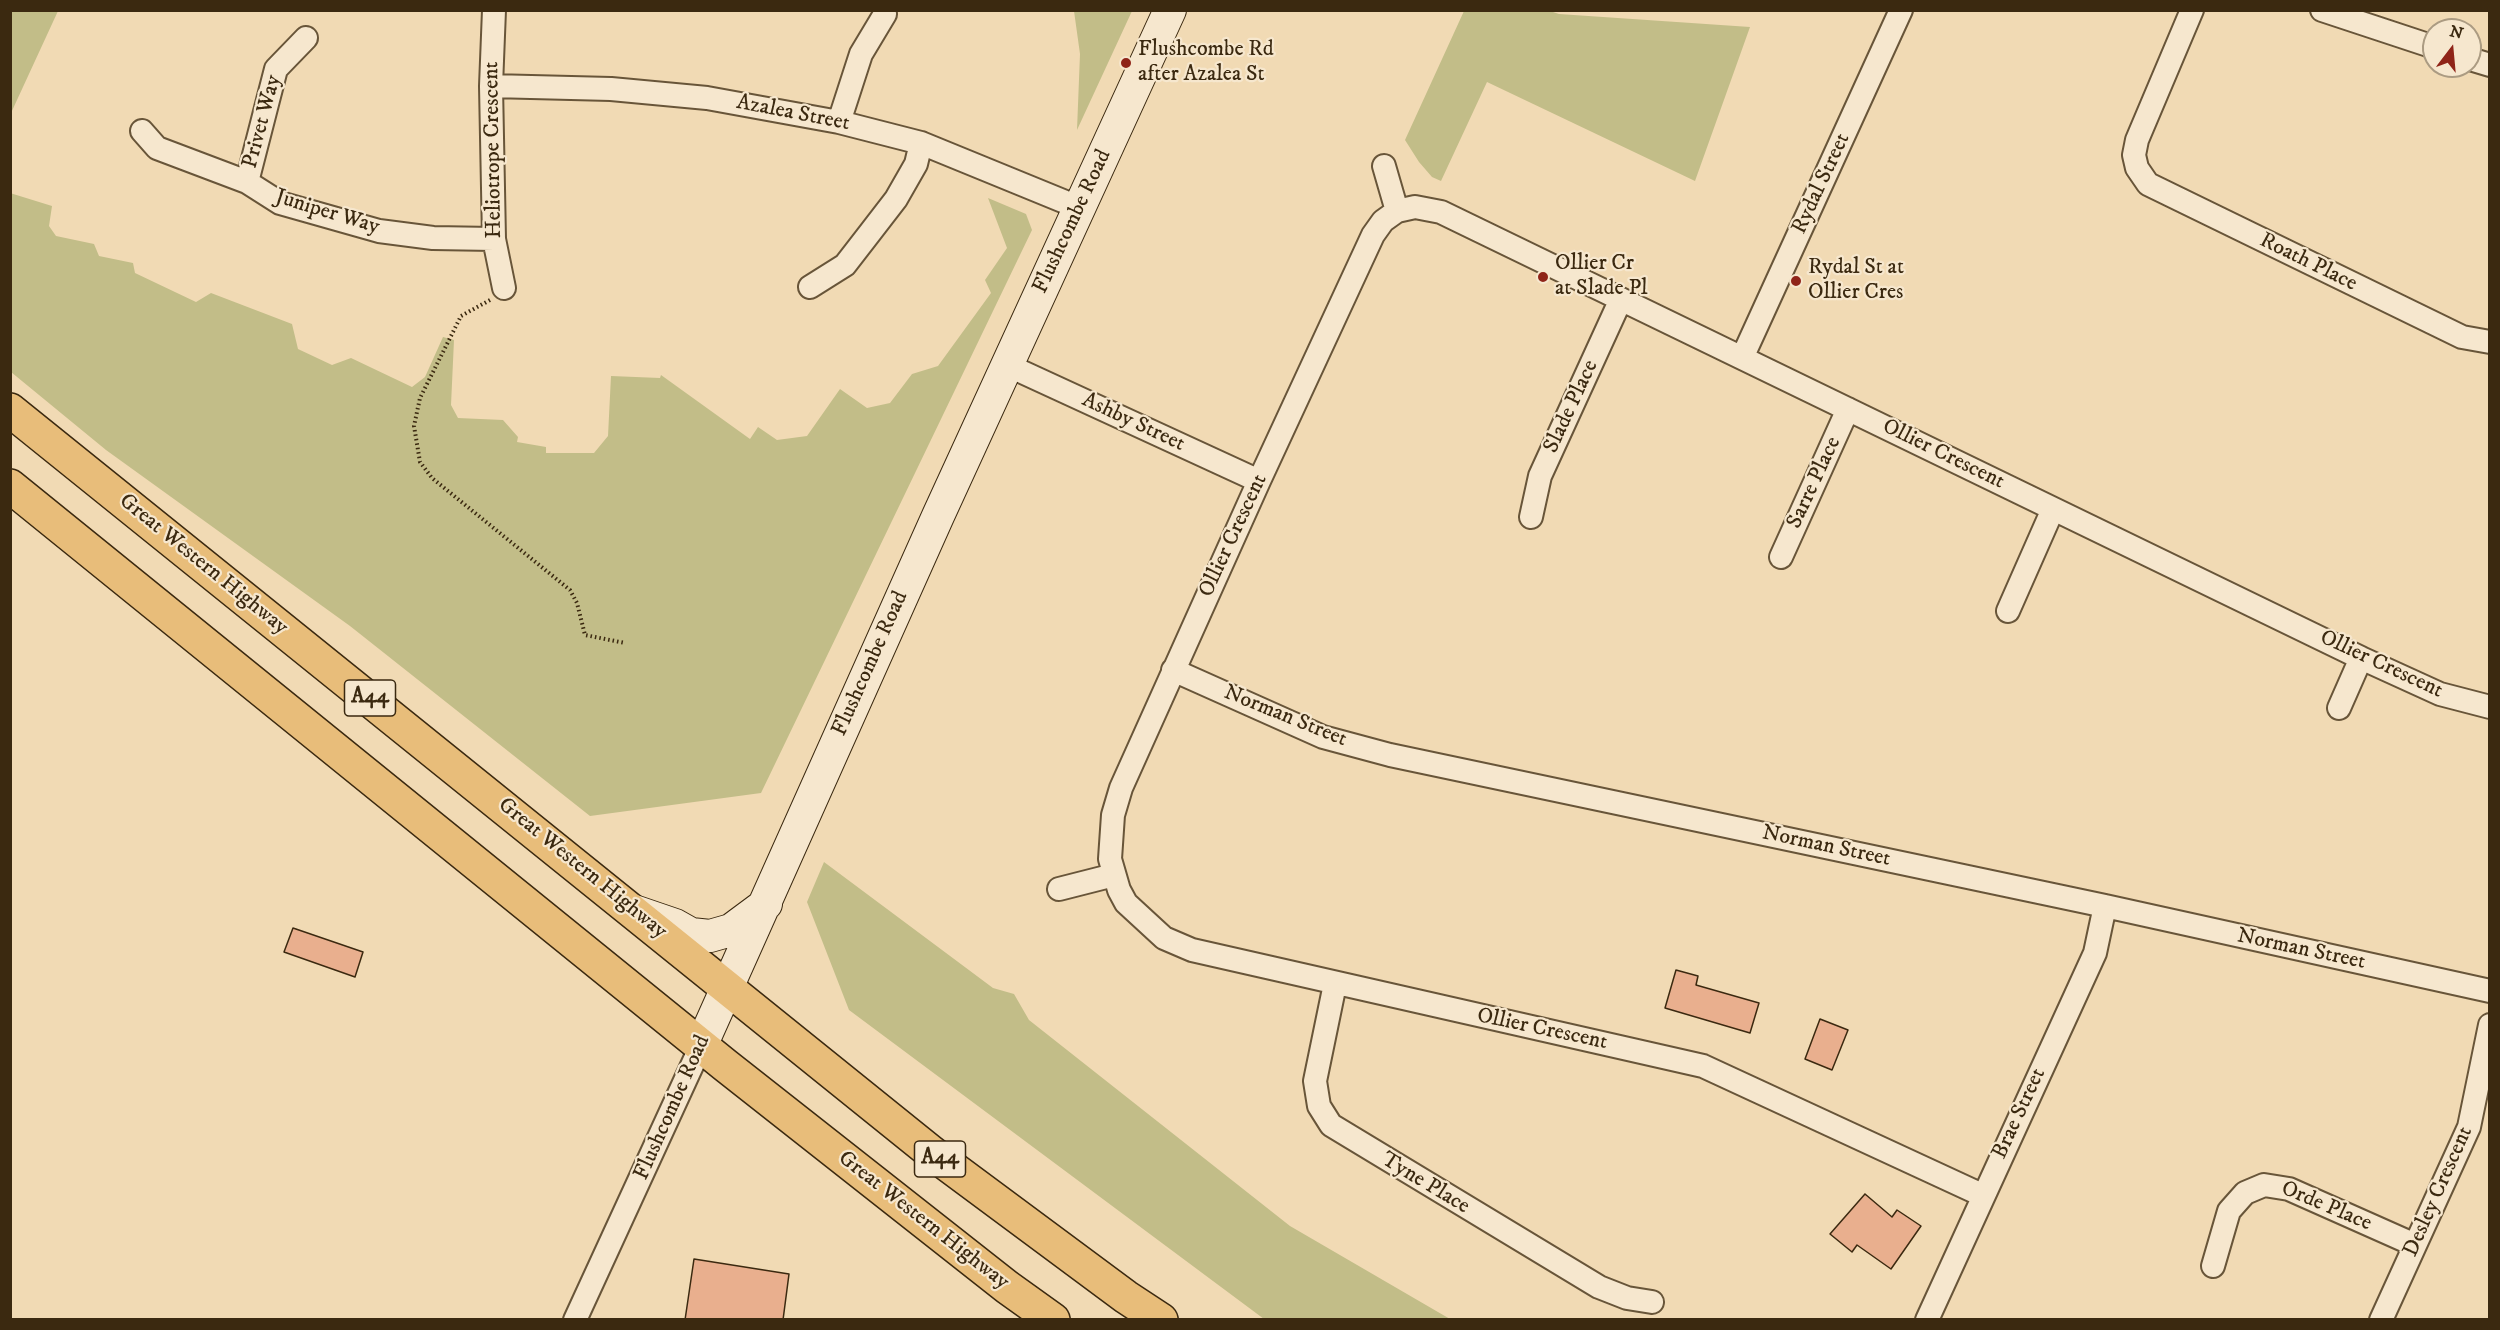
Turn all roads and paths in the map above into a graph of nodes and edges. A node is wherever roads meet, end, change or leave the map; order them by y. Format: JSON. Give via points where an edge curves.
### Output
{"nodes":[{"id":1,"x":494,"y":10,"type":"edge"},
{"id":2,"x":1170,"y":10,"type":"edge"},
{"id":3,"x":1901,"y":10,"type":"edge"},
{"id":4,"x":2192,"y":10,"type":"edge"},
{"id":5,"x":2322,"y":10,"type":"edge"},
{"id":6,"x":885,"y":14,"type":"dead end"},
{"id":7,"x":306,"y":38,"type":"dead end"},
{"id":8,"x":2422,"y":43,"type":"edge"},
{"id":9,"x":492,"y":86,"type":"junction"},
{"id":10,"x":839,"y":122,"type":"junction"},
{"id":11,"x":142,"y":130,"type":"dead end"},
{"id":12,"x":921,"y":143,"type":"junction"},
{"id":13,"x":1384,"y":166,"type":"dead end"},
{"id":14,"x":247,"y":182,"type":"junction"},
{"id":15,"x":1080,"y":208,"type":"junction"},
{"id":16,"x":1397,"y":211,"type":"junction"},
{"id":17,"x":494,"y":239,"type":"junction"},
{"id":18,"x":810,"y":287,"type":"dead end"},
{"id":19,"x":504,"y":288,"type":"joint"},
{"id":20,"x":1621,"y":299,"type":"junction"},
{"id":21,"x":2490,"y":342,"type":"edge"},
{"id":22,"x":1742,"y":358,"type":"junction"},
{"id":23,"x":1007,"y":364,"type":"junction"},
{"id":24,"x":1848,"y":409,"type":"junction"},
{"id":25,"x":10,"y":410,"type":"edge"},
{"id":26,"x":1259,"y":481,"type":"junction"},
{"id":27,"x":10,"y":486,"type":"edge"},
{"id":28,"x":2053,"y":509,"type":"junction"},
{"id":29,"x":1531,"y":517,"type":"dead end"},
{"id":30,"x":1781,"y":557,"type":"dead end"},
{"id":31,"x":2008,"y":611,"type":"dead end"},
{"id":32,"x":624,"y":643,"type":"dead end"},
{"id":33,"x":2361,"y":658,"type":"junction"},
{"id":34,"x":1173,"y":670,"type":"junction"},
{"id":35,"x":2490,"y":707,"type":"edge"},
{"id":36,"x":2339,"y":708,"type":"dead end"},
{"id":37,"x":1114,"y":875,"type":"junction"},
{"id":38,"x":1059,"y":888,"type":"dead end"},
{"id":39,"x":766,"y":904,"type":"junction"},
{"id":40,"x":2105,"y":906,"type":"junction"},
{"id":41,"x":633,"y":910,"type":"junction"},
{"id":42,"x":1335,"y":984,"type":"junction"},
{"id":43,"x":729,"y":987,"type":"junction"},
{"id":44,"x":2490,"y":991,"type":"edge"},
{"id":45,"x":2490,"y":1025,"type":"edge"},
{"id":46,"x":701,"y":1046,"type":"junction"},
{"id":47,"x":1982,"y":1195,"type":"junction"},
{"id":48,"x":2415,"y":1245,"type":"junction"},
{"id":49,"x":2213,"y":1266,"type":"dead end"},
{"id":50,"x":1652,"y":1302,"type":"dead end"},
{"id":51,"x":575,"y":1320,"type":"edge"},
{"id":52,"x":1053,"y":1320,"type":"edge"},
{"id":53,"x":1161,"y":1320,"type":"edge"},
{"id":54,"x":1927,"y":1320,"type":"edge"},
{"id":55,"x":2381,"y":1320,"type":"edge"}],
"edges":[{"from":1,"to":9,"type":"street","name":"Heliotrope Crescent"},
{"from":2,"to":15,"type":"street","name":"Flushcombe Road"},
{"from":3,"to":22,"type":"street","name":"Rydal Street"},
{"from":4,"to":21,"type":"street","name":"Roath Place","via":[[2137,140],[2128,171],[2157,190],[2462,337]]},
{"from":5,"to":8,"type":"street"},
{"from":6,"to":10,"type":"street","via":[[861,54]]},
{"from":7,"to":14,"type":"street","name":"Privet Way","via":[[276,69]]},
{"from":9,"to":10,"type":"street","name":"Azalea Street","via":[[611,89],[707,98]]},
{"from":9,"to":17,"type":"street","name":"Heliotrope Crescent"},
{"from":10,"to":12,"type":"street","name":"Azalea Street"},
{"from":11,"to":14,"type":"street","name":"Juniper Way","via":[[157,148]]},
{"from":12,"to":15,"type":"street","name":"Azalea Street"},
{"from":12,"to":18,"type":"street","via":[[916,164],[869,234],[845,265]]},
{"from":13,"to":16,"type":"street"},
{"from":14,"to":17,"type":"street","name":"Juniper Way","via":[[279,203],[379,231],[433,238]]},
{"from":15,"to":23,"type":"street","name":"Flushcombe Road"},
{"from":16,"to":20,"type":"street","name":"Ollier Crescent","via":[[1415,207],[1441,212]]},
{"from":16,"to":26,"type":"street","name":"Ollier Crescent","via":[[1373,235]]},
{"from":17,"to":19,"type":"street","name":"Heliotrope Crescent"},
{"from":19,"to":32,"type":"path","via":[[461,316],[420,398],[414,426],[420,462],[432,478],[570,590],[585,635]]},
{"from":20,"to":22,"type":"street","name":"Ollier Crescent"},
{"from":20,"to":29,"type":"street","name":"Slade Place","via":[[1540,476]]},
{"from":22,"to":24,"type":"street","name":"Ollier Crescent"},
{"from":23,"to":26,"type":"street","name":"Ashby Street"},
{"from":23,"to":39,"type":"street","name":"Flushcombe Road"},
{"from":24,"to":28,"type":"street","name":"Ollier Crescent"},
{"from":24,"to":30,"type":"street","name":"Sarre Place"},
{"from":25,"to":41,"type":"highway","name":"Great Western Highway","number":"A44"},
{"from":26,"to":34,"type":"street","name":"Ollier Crescent"},
{"from":27,"to":46,"type":"highway","name":"Great Western Highway","number":"A44"},
{"from":28,"to":31,"type":"street"},
{"from":28,"to":33,"type":"street","name":"Ollier Crescent"},
{"from":33,"to":35,"type":"street","name":"Ollier Crescent","via":[[2440,694]]},
{"from":33,"to":36,"type":"street"},
{"from":34,"to":37,"type":"street","name":"Ollier Crescent","via":[[1116,801],[1110,844]]},
{"from":34,"to":40,"type":"street","name":"Norman Street","via":[[1323,737],[1390,755]]},
{"from":37,"to":38,"type":"street"},
{"from":37,"to":42,"type":"street","name":"Ollier Crescent","via":[[1126,903],[1150,927],[1178,945]]},
{"from":39,"to":41,"type":"street","via":[[731,930],[710,936],[691,934]]},
{"from":39,"to":43,"type":"street","name":"Flushcombe Road"},
{"from":40,"to":44,"type":"street","name":"Norman Street"},
{"from":40,"to":47,"type":"street","name":"Brae Street","via":[[2095,953]]},
{"from":41,"to":43,"type":"highway","name":"Great Western Highway","number":"A44"},
{"from":42,"to":47,"type":"street","name":"Ollier Crescent","via":[[1703,1066]]},
{"from":42,"to":50,"type":"street","name":"Tyne Place","via":[[1315,1081],[1319,1106],[1331,1125],[1599,1287]]},
{"from":43,"to":46,"type":"street","name":"Flushcombe Road"},
{"from":43,"to":53,"type":"highway","name":"Great Western Highway","number":"A44","via":[[932,1153]]},
{"from":45,"to":48,"type":"street","name":"Desley Crescent","via":[[2472,1115]]},
{"from":46,"to":51,"type":"street","name":"Flushcombe Road"},
{"from":46,"to":52,"type":"highway","name":"Great Western Highway","number":"A44"},
{"from":47,"to":54,"type":"street","name":"Brae Street"},
{"from":48,"to":49,"type":"street","name":"Orde Place","via":[[2289,1189],[2264,1185],[2245,1193],[2229,1211]]},
{"from":48,"to":55,"type":"street","name":"Desley Crescent"}]}
